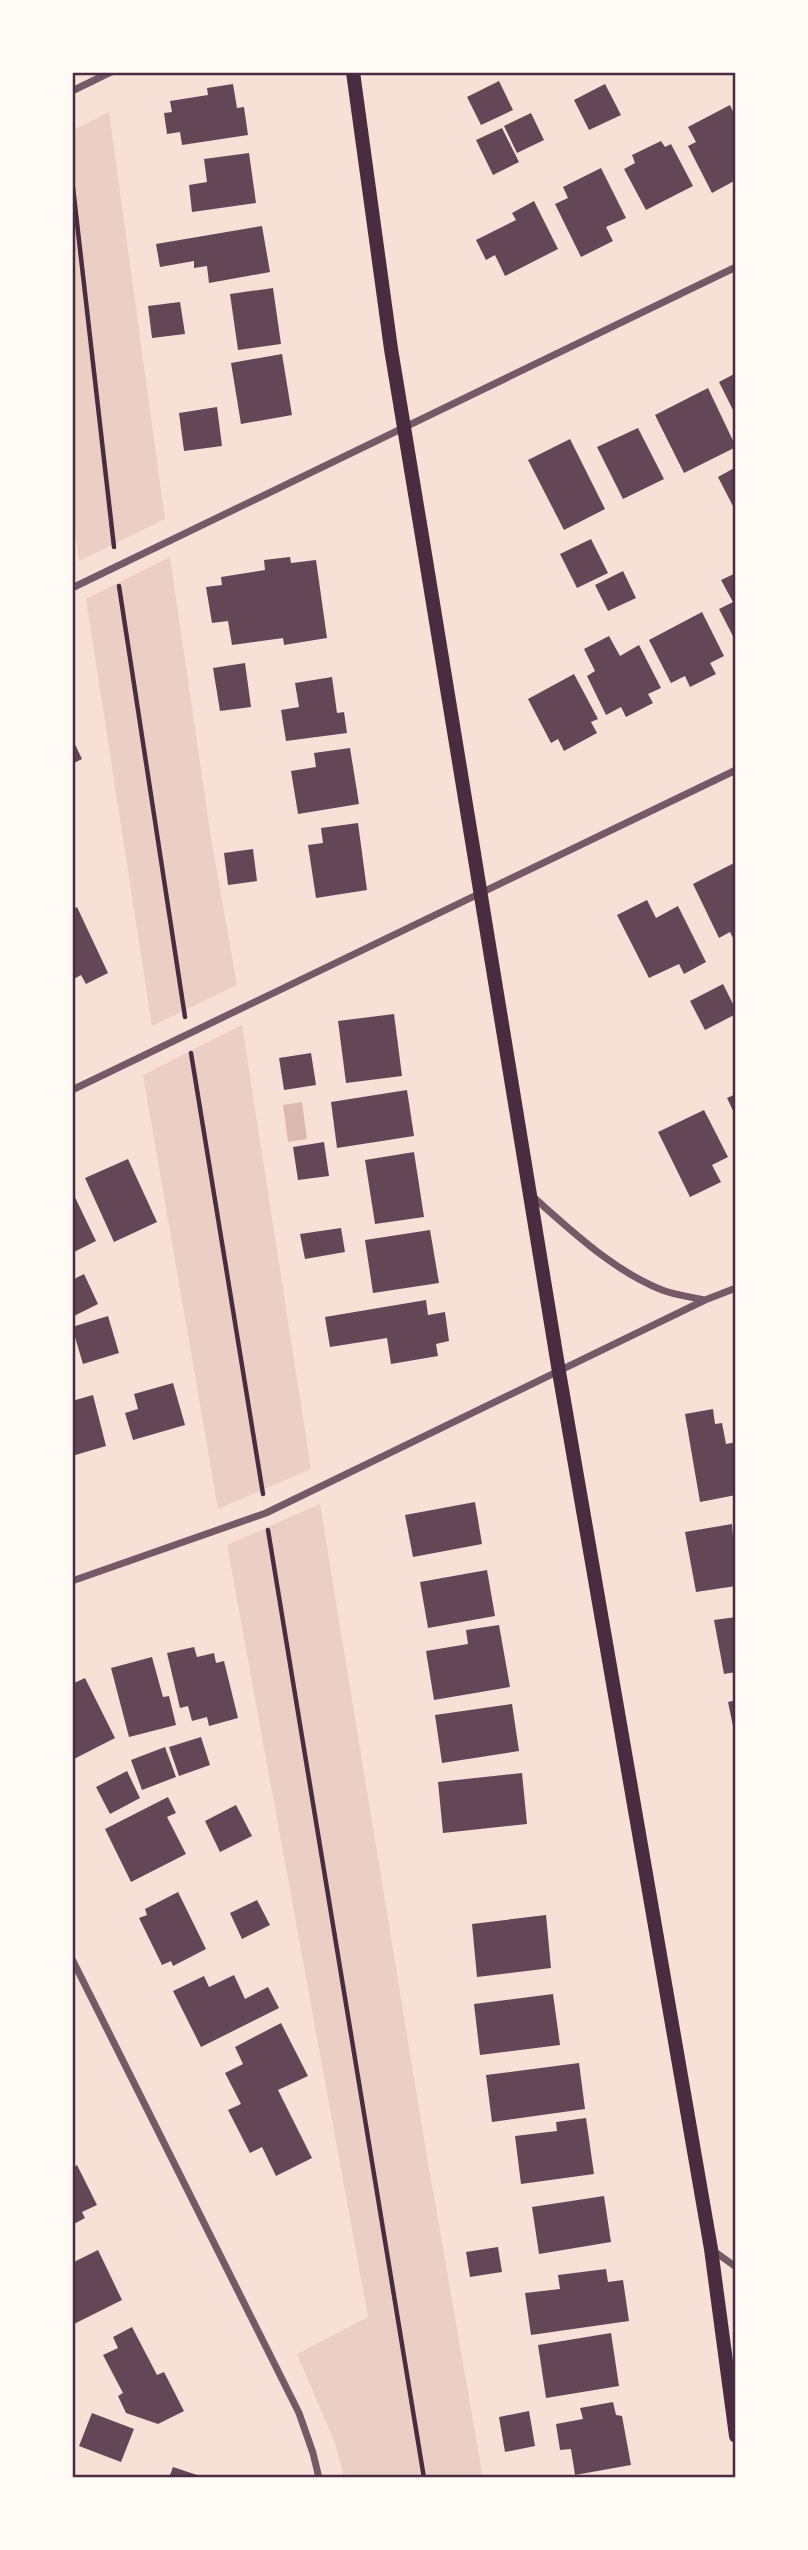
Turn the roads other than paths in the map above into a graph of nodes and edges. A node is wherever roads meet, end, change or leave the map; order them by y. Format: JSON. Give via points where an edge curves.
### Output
{"nodes":[{"id":1,"x":111,"y":72,"type":"edge"},
{"id":2,"x":353,"y":72,"type":"edge"},
{"id":3,"x":72,"y":91,"type":"edge"},
{"id":4,"x":736,"y":267,"type":"edge"},
{"id":5,"x":404,"y":428,"type":"junction"},
{"id":6,"x":72,"y":588,"type":"edge"},
{"id":7,"x":736,"y":770,"type":"edge"},
{"id":8,"x":480,"y":894,"type":"junction"},
{"id":9,"x":72,"y":1090,"type":"edge"},
{"id":10,"x":530,"y":1194,"type":"junction"},
{"id":11,"x":736,"y":1288,"type":"edge"},
{"id":12,"x":727,"y":1292,"type":"junction"},
{"id":13,"x":736,"y":1295,"type":"edge"},
{"id":14,"x":705,"y":1300,"type":"junction"},
{"id":15,"x":559,"y":1372,"type":"junction"},
{"id":16,"x":72,"y":1581,"type":"edge"},
{"id":17,"x":72,"y":1959,"type":"edge"},
{"id":18,"x":711,"y":2249,"type":"junction"},
{"id":19,"x":736,"y":2267,"type":"edge"},
{"id":20,"x":736,"y":2417,"type":"edge"},
{"id":21,"x":736,"y":2435,"type":"edge"},
{"id":22,"x":319,"y":2478,"type":"edge"}],
"edges":[{"from":1,"to":3,"type":"street"},
{"from":2,"to":5,"type":"main road"},
{"from":4,"to":5,"type":"street"},
{"from":5,"to":6,"type":"street"},
{"from":5,"to":8,"type":"main road"},
{"from":7,"to":8,"type":"street"},
{"from":8,"to":9,"type":"street"},
{"from":8,"to":10,"type":"main road"},
{"from":10,"to":14,"type":"street","via":[[593,1249],[632,1275],[664,1291]]},
{"from":10,"to":15,"type":"main road"},
{"from":11,"to":12,"type":"street"},
{"from":12,"to":13,"type":"street"},
{"from":12,"to":14,"type":"street"},
{"from":14,"to":15,"type":"street"},
{"from":15,"to":16,"type":"street","via":[[266,1513]]},
{"from":15,"to":18,"type":"main road"},
{"from":17,"to":22,"type":"street","via":[[299,2413]]},
{"from":18,"to":19,"type":"street"},
{"from":18,"to":20,"type":"main road"},
{"from":20,"to":21,"type":"main road"}]}
